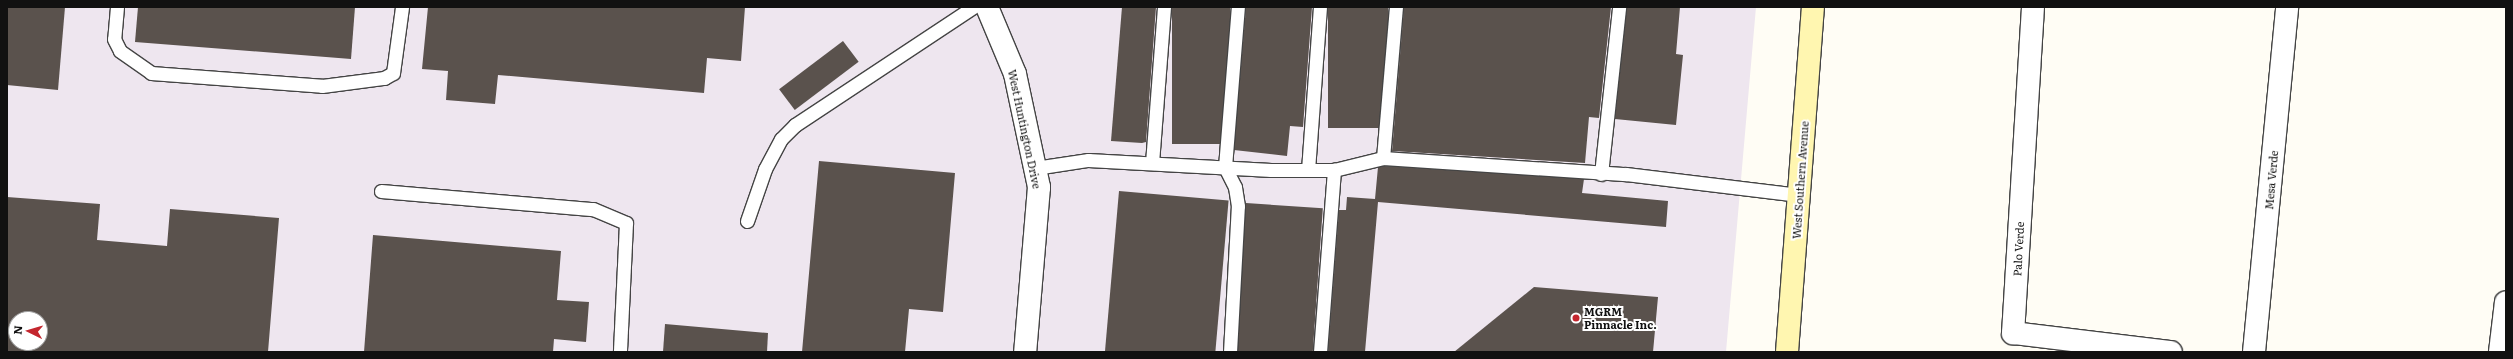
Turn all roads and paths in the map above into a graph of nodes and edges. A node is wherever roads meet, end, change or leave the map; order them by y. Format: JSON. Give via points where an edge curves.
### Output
{"nodes":[{"id":1,"x":117,"y":7,"type":"edge"},
{"id":2,"x":402,"y":7,"type":"edge"},
{"id":3,"x":974,"y":7,"type":"edge"},
{"id":4,"x":987,"y":7,"type":"edge"},
{"id":5,"x":1164,"y":7,"type":"edge"},
{"id":6,"x":1238,"y":7,"type":"edge"},
{"id":7,"x":1320,"y":7,"type":"edge"},
{"id":8,"x":1396,"y":7,"type":"edge"},
{"id":9,"x":1619,"y":7,"type":"edge"},
{"id":10,"x":1813,"y":7,"type":"edge"},
{"id":11,"x":2033,"y":7,"type":"edge"},
{"id":12,"x":2287,"y":7,"type":"edge"},
{"id":13,"x":1383,"y":158,"type":"junction"},
{"id":14,"x":1152,"y":163,"type":"junction"},
{"id":15,"x":1225,"y":167,"type":"junction"},
{"id":16,"x":1035,"y":168,"type":"junction"},
{"id":17,"x":1308,"y":170,"type":"junction"},
{"id":18,"x":1334,"y":170,"type":"junction"},
{"id":19,"x":1601,"y":174,"type":"junction"},
{"id":20,"x":381,"y":191,"type":"dead end"},
{"id":21,"x":1799,"y":195,"type":"junction"},
{"id":22,"x":747,"y":221,"type":"dead end"},
{"id":23,"x":2506,"y":302,"type":"edge"},
{"id":24,"x":620,"y":352,"type":"edge"},
{"id":25,"x":1025,"y":352,"type":"edge"},
{"id":26,"x":1230,"y":352,"type":"edge"},
{"id":27,"x":1320,"y":352,"type":"edge"},
{"id":28,"x":1787,"y":352,"type":"edge"},
{"id":29,"x":2171,"y":352,"type":"edge"},
{"id":30,"x":2254,"y":352,"type":"edge"},
{"id":31,"x":2500,"y":352,"type":"edge"}],
"edges":[{"from":1,"to":2,"type":"lane","via":[[114,38],[120,51],[152,73],[322,86],[384,78],[393,73]]},
{"from":3,"to":22,"type":"lane","via":[[795,125],[782,139],[765,169]]},
{"from":4,"to":16,"type":"street","name":"West Huntington Drive","via":[[1015,74]]},
{"from":5,"to":14,"type":"lane"},
{"from":6,"to":15,"type":"lane"},
{"from":7,"to":17,"type":"lane"},
{"from":8,"to":13,"type":"lane"},
{"from":9,"to":19,"type":"lane"},
{"from":10,"to":21,"type":"main road","name":"West Southern Avenue"},
{"from":11,"to":29,"type":"street","name":"Palo Verde","via":[[2013,333]]},
{"from":12,"to":30,"type":"street","name":"Mesa Verde"},
{"from":13,"to":18,"type":"lane"},
{"from":13,"to":19,"type":"lane"},
{"from":14,"to":15,"type":"lane"},
{"from":14,"to":16,"type":"lane","via":[[1088,160]]},
{"from":15,"to":17,"type":"lane"},
{"from":15,"to":26,"type":"lane","via":[[1238,196]]},
{"from":16,"to":25,"type":"street","name":"West Huntington Drive","via":[[1039,187]]},
{"from":17,"to":18,"type":"lane"},
{"from":18,"to":27,"type":"lane"},
{"from":19,"to":21,"type":"lane","via":[[1626,174]]},
{"from":20,"to":24,"type":"lane","via":[[593,208],[626,223]]},
{"from":21,"to":28,"type":"main road","name":"West Southern Avenue"},
{"from":23,"to":31,"type":"street"}]}
